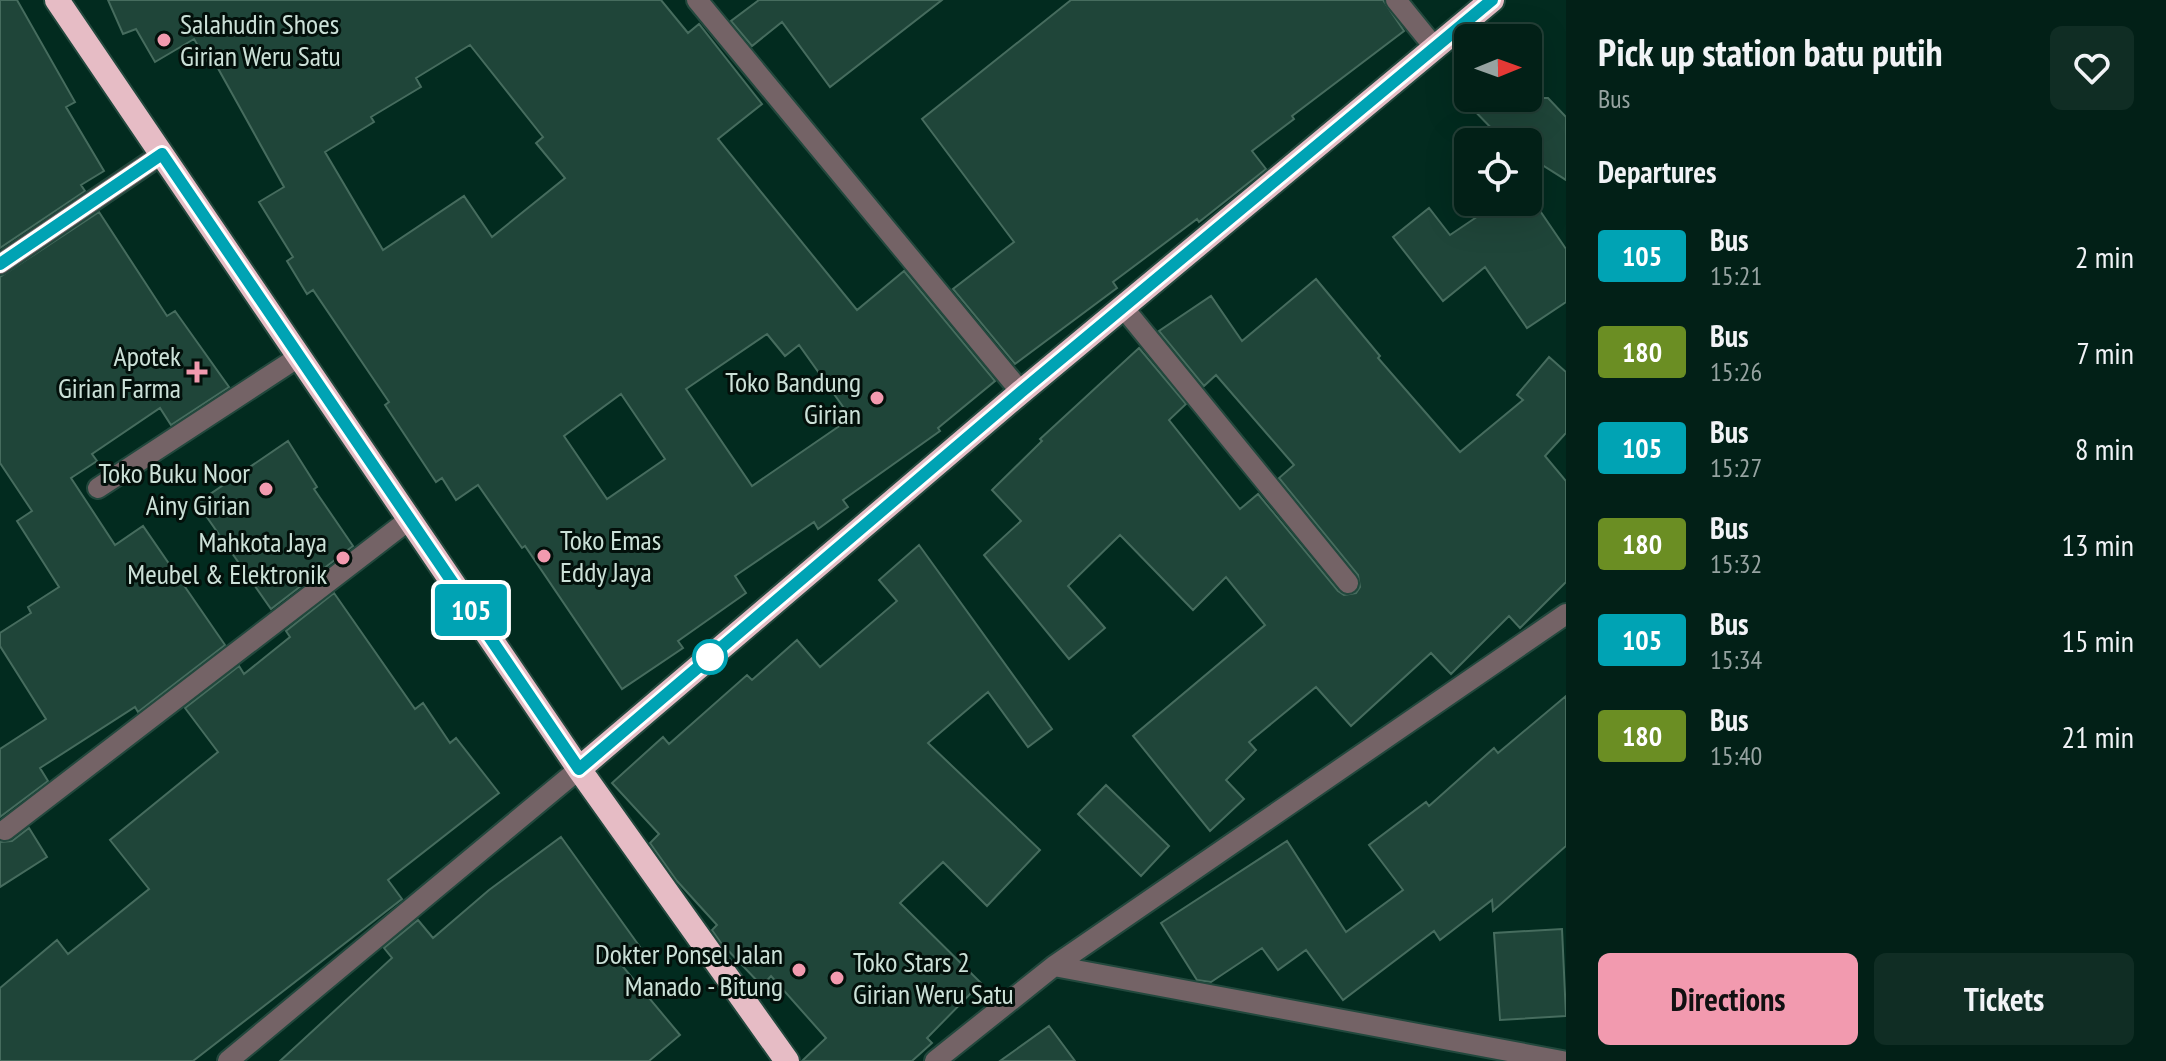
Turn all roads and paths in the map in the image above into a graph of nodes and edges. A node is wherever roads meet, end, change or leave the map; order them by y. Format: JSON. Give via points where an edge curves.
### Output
{"nodes":[{"id":1,"x":57,"y":0,"type":"edge"},
{"id":2,"x":697,"y":0,"type":"edge"},
{"id":3,"x":1396,"y":0,"type":"edge"},
{"id":4,"x":1492,"y":0,"type":"edge"},
{"id":5,"x":1435,"y":48,"type":"junction"},
{"id":6,"x":162,"y":154,"type":"junction"},
{"id":7,"x":0,"y":264,"type":"edge"},
{"id":8,"x":1122,"y":306,"type":"junction"},
{"id":9,"x":300,"y":356,"type":"junction"},
{"id":10,"x":1021,"y":392,"type":"junction"},
{"id":11,"x":98,"y":488,"type":"dead end"},
{"id":12,"x":410,"y":519,"type":"junction"},
{"id":13,"x":1348,"y":583,"type":"dead end"},
{"id":14,"x":1566,"y":614,"type":"edge"},
{"id":15,"x":579,"y":769,"type":"junction"},
{"id":16,"x":5,"y":830,"type":"dead end"},
{"id":17,"x":1054,"y":966,"type":"junction"},
{"id":18,"x":228,"y":1061,"type":"edge"},
{"id":19,"x":787,"y":1061,"type":"edge"},
{"id":20,"x":935,"y":1061,"type":"edge"},
{"id":21,"x":1562,"y":1061,"type":"edge"}],
"edges":[{"from":1,"to":6,"type":"highway"},
{"from":2,"to":10,"type":"street"},
{"from":3,"to":5,"type":"street"},
{"from":4,"to":5,"type":"highway"},
{"from":5,"to":8,"type":"highway"},
{"from":6,"to":7,"type":"street"},
{"from":6,"to":9,"type":"highway"},
{"from":8,"to":10,"type":"highway"},
{"from":8,"to":13,"type":"street"},
{"from":9,"to":11,"type":"street"},
{"from":9,"to":12,"type":"highway"},
{"from":10,"to":15,"type":"highway"},
{"from":12,"to":15,"type":"highway"},
{"from":12,"to":16,"type":"street"},
{"from":14,"to":17,"type":"street"},
{"from":15,"to":18,"type":"street"},
{"from":15,"to":19,"type":"highway"},
{"from":17,"to":20,"type":"street"},
{"from":17,"to":21,"type":"street"}]}
